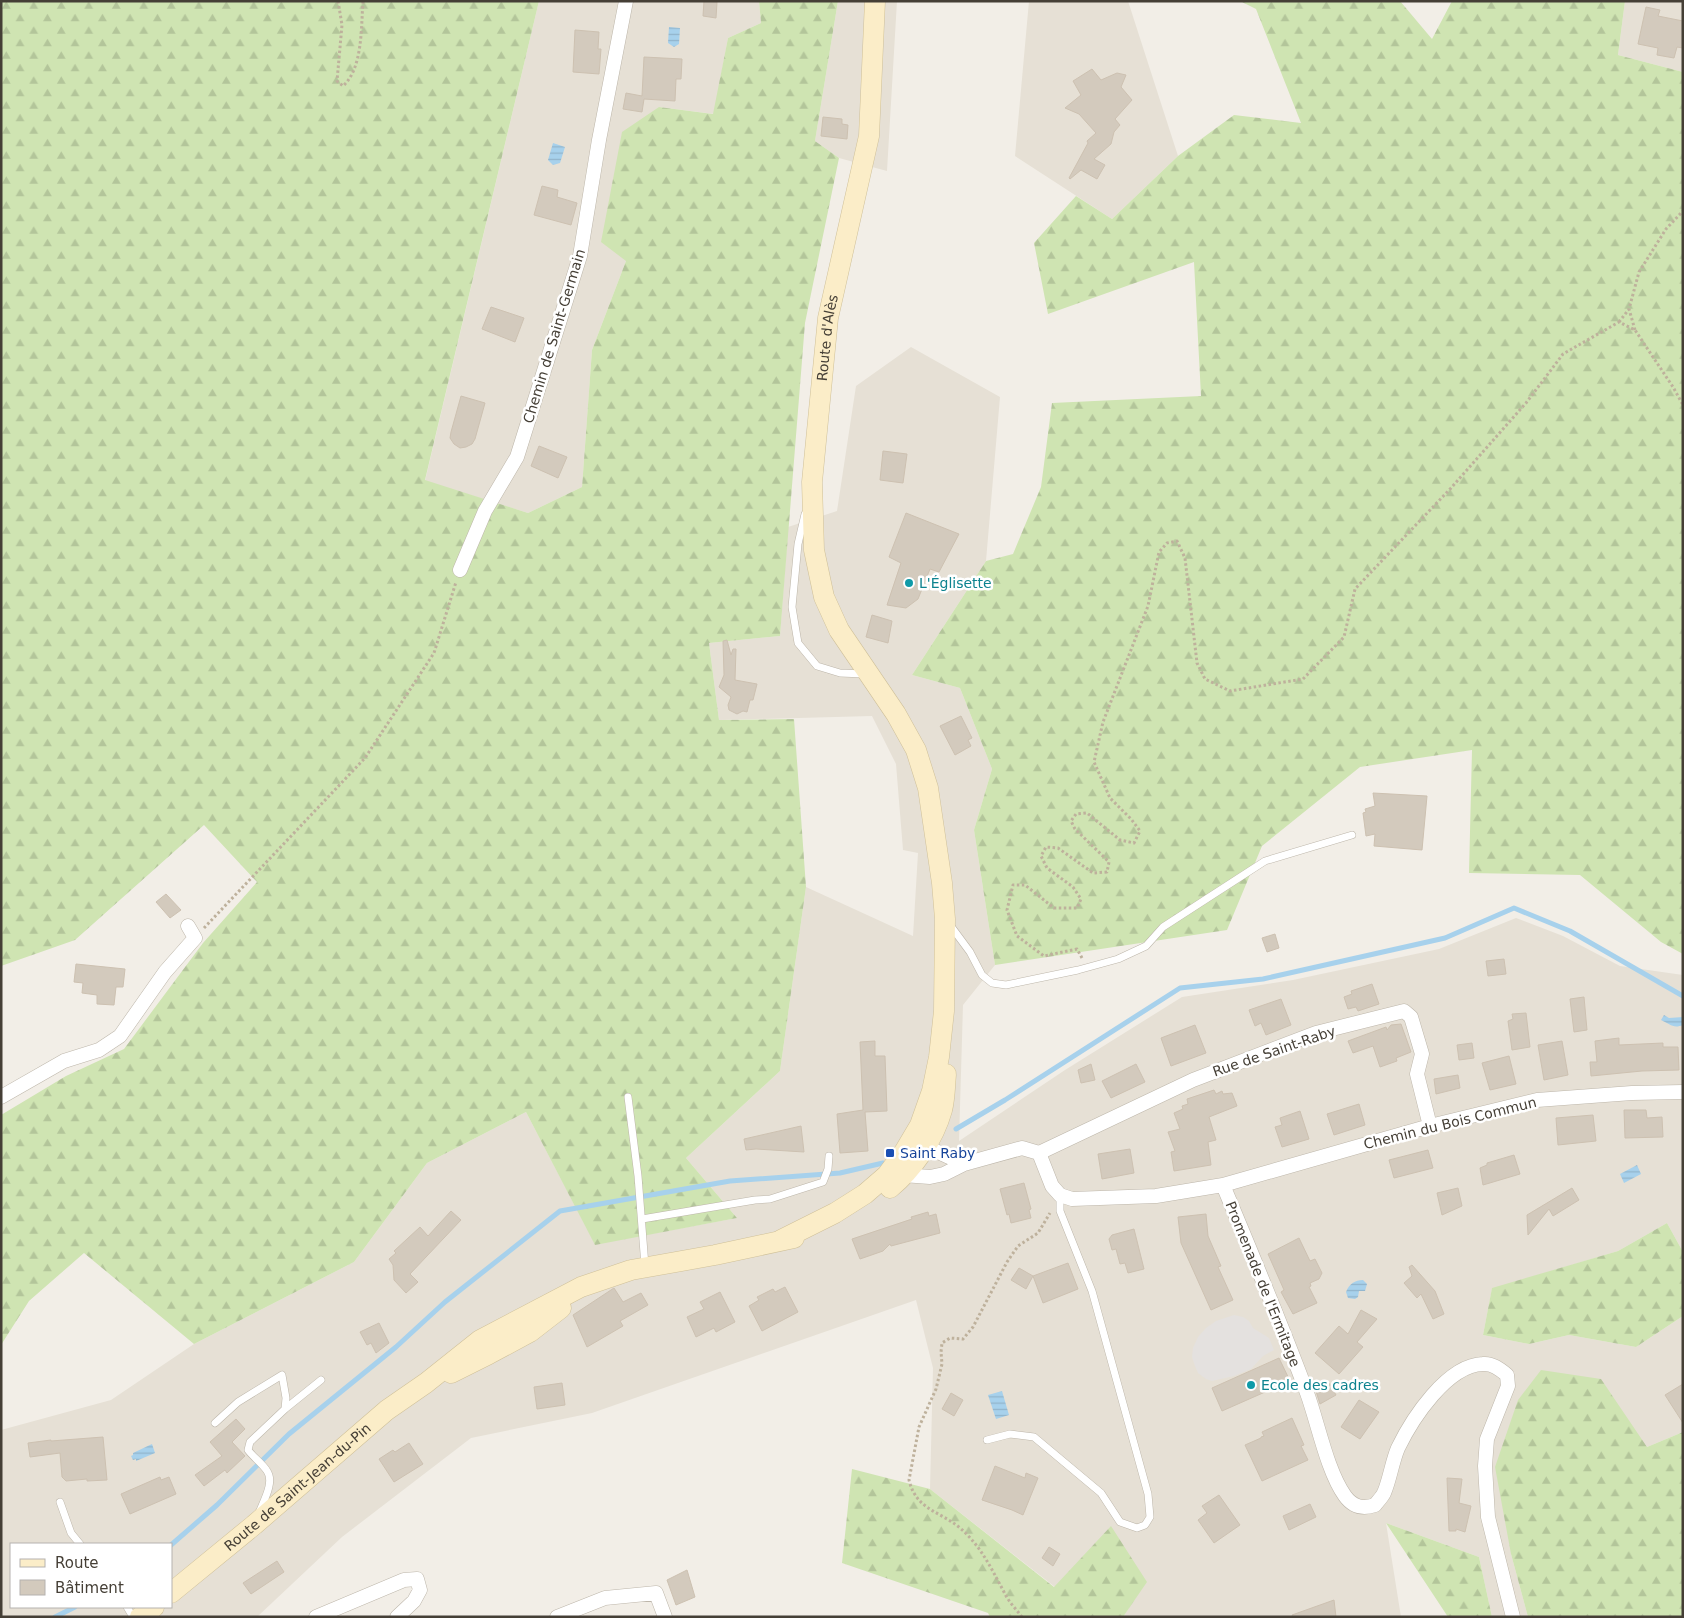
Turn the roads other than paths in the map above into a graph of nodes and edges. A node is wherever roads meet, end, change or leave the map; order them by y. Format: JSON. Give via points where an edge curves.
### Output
{"nodes":[{"id":1,"x":626,"y":1,"type":"edge"},
{"id":2,"x":875,"y":1,"type":"edge"},
{"id":3,"x":812,"y":482,"type":"junction"},
{"id":4,"x":460,"y":570,"type":"road end"},
{"id":5,"x":866,"y":670,"type":"junction"},
{"id":6,"x":1352,"y":835,"type":"dead end"},
{"id":7,"x":945,"y":918,"type":"junction"},
{"id":8,"x":191,"y":932,"type":"road end"},
{"id":9,"x":944,"y":1011,"type":"junction"},
{"id":10,"x":1683,"y":1092,"type":"edge"},
{"id":11,"x":1,"y":1097,"type":"edge"},
{"id":12,"x":628,"y":1098,"type":"dead end"},
{"id":13,"x":1430,"y":1126,"type":"junction"},
{"id":14,"x":925,"y":1146,"type":"junction"},
{"id":15,"x":1039,"y":1153,"type":"junction"},
{"id":16,"x":829,"y":1156,"type":"dead end"},
{"id":17,"x":964,"y":1164,"type":"junction"},
{"id":18,"x":904,"y":1175,"type":"junction"},
{"id":19,"x":1223,"y":1185,"type":"junction"},
{"id":20,"x":1060,"y":1195,"type":"junction"},
{"id":21,"x":641,"y":1217,"type":"junction"},
{"id":22,"x":781,"y":1240,"type":"junction"},
{"id":23,"x":646,"y":1268,"type":"junction"},
{"id":24,"x":321,"y":1380,"type":"dead end"},
{"id":25,"x":285,"y":1409,"type":"junction"},
{"id":26,"x":215,"y":1423,"type":"dead end"},
{"id":27,"x":987,"y":1440,"type":"dead end"},
{"id":28,"x":60,"y":1502,"type":"dead end"},
{"id":29,"x":254,"y":1525,"type":"junction"},
{"id":30,"x":79,"y":1543,"type":"edge"},
{"id":31,"x":172,"y":1592,"type":"edge"},
{"id":32,"x":153,"y":1608,"type":"edge"},
{"id":33,"x":140,"y":1617,"type":"edge"},
{"id":34,"x":316,"y":1617,"type":"edge"},
{"id":35,"x":397,"y":1617,"type":"edge"},
{"id":36,"x":557,"y":1617,"type":"edge"},
{"id":37,"x":665,"y":1617,"type":"edge"},
{"id":38,"x":1513,"y":1617,"type":"edge"}],
"edges":[{"from":1,"to":4,"type":"street","name":"Chemin de Saint-Germain","via":[[580,256],[516,457],[485,511]]},
{"from":2,"to":3,"type":"main road","name":"Route d'Alès","via":[[870,136],[828,318]]},
{"from":3,"to":5,"type":"main road","name":"Route d'Alès","via":[[814,550],[824,597],[839,630]]},
{"from":3,"to":5,"type":"lane","via":[[798,544],[792,607],[798,643],[817,666],[840,673]]},
{"from":5,"to":7,"type":"main road","name":"Route de Saint-Jean-du-Pin","via":[[916,750],[928,788]]},
{"from":6,"to":7,"type":"lane","via":[[1265,861],[1164,927],[1146,946],[1118,959],[1006,985],[992,983],[982,975]]},
{"from":7,"to":9,"type":"main road","name":"Route de Saint-Jean-du-Pin"},
{"from":8,"to":11,"type":"street","via":[[120,1036],[99,1050],[64,1061]]},
{"from":9,"to":14,"type":"main road","name":"Route de Saint-Jean-du-Pin","via":[[949,1033],[942,1109]]},
{"from":9,"to":22,"type":"main road","name":"Route de Saint-Jean-du-Pin","via":[[932,1091],[920,1126],[904,1152],[887,1175],[865,1194]]},
{"from":10,"to":13,"type":"street","name":"Chemin du Bois Commun","via":[[1537,1100]]},
{"from":12,"to":21,"type":"lane"},
{"from":13,"to":15,"type":"street","name":"Rue de Saint-Raby","via":[[1417,1074],[1422,1054],[1411,1017],[1404,1011],[1316,1033],[1193,1080]]},
{"from":13,"to":19,"type":"street","name":"Chemin du Bois Commun"},
{"from":14,"to":17,"type":"street"},
{"from":14,"to":18,"type":"main road","name":"Route de Saint-Jean-du-Pin"},
{"from":15,"to":17,"type":"street","via":[[1022,1148]]},
{"from":15,"to":20,"type":"street","via":[[1052,1186]]},
{"from":16,"to":21,"type":"lane","via":[[823,1182],[770,1199]]},
{"from":17,"to":18,"type":"street","via":[[930,1177]]},
{"from":18,"to":22,"type":"main road","name":"Route de Saint-Jean-du-Pin","via":[[873,1203],[823,1228]]},
{"from":19,"to":20,"type":"street","name":"Promenade de l'Ermitage","via":[[1156,1196],[1072,1199]]},
{"from":19,"to":38,"type":"street","name":"Promenade de l'Ermitage","via":[[1308,1394],[1336,1482],[1346,1498],[1356,1505],[1365,1508],[1375,1506],[1384,1492],[1408,1430],[1447,1380],[1465,1368],[1484,1364],[1497,1367],[1507,1375],[1508,1386],[1487,1439],[1485,1466],[1488,1517]]},
{"from":20,"to":27,"type":"lane","via":[[1060,1211],[1100,1318],[1148,1494],[1150,1517],[1145,1525],[1137,1528],[1120,1522],[1101,1493],[1034,1437],[1010,1434]]},
{"from":21,"to":23,"type":"lane"},
{"from":22,"to":23,"type":"main road","name":"Route de Saint-Jean-du-Pin"},
{"from":23,"to":29,"type":"main road","name":"Route de Saint-Jean-du-Pin","via":[[598,1282],[530,1332],[426,1383],[387,1410]]},
{"from":24,"to":25,"type":"lane"},
{"from":25,"to":26,"type":"lane","via":[[282,1374],[238,1402]]},
{"from":25,"to":29,"type":"lane","via":[[250,1442],[248,1450],[268,1471],[270,1478]]},
{"from":28,"to":30,"type":"lane","via":[[71,1533]]},
{"from":29,"to":31,"type":"main road","name":"Route de Saint-Jean-du-Pin"},
{"from":32,"to":33,"type":"main road"},
{"from":34,"to":35,"type":"street","via":[[404,1580],[417,1579],[420,1590],[414,1601]]},
{"from":36,"to":37,"type":"street","via":[[605,1598],[656,1593]]}]}
